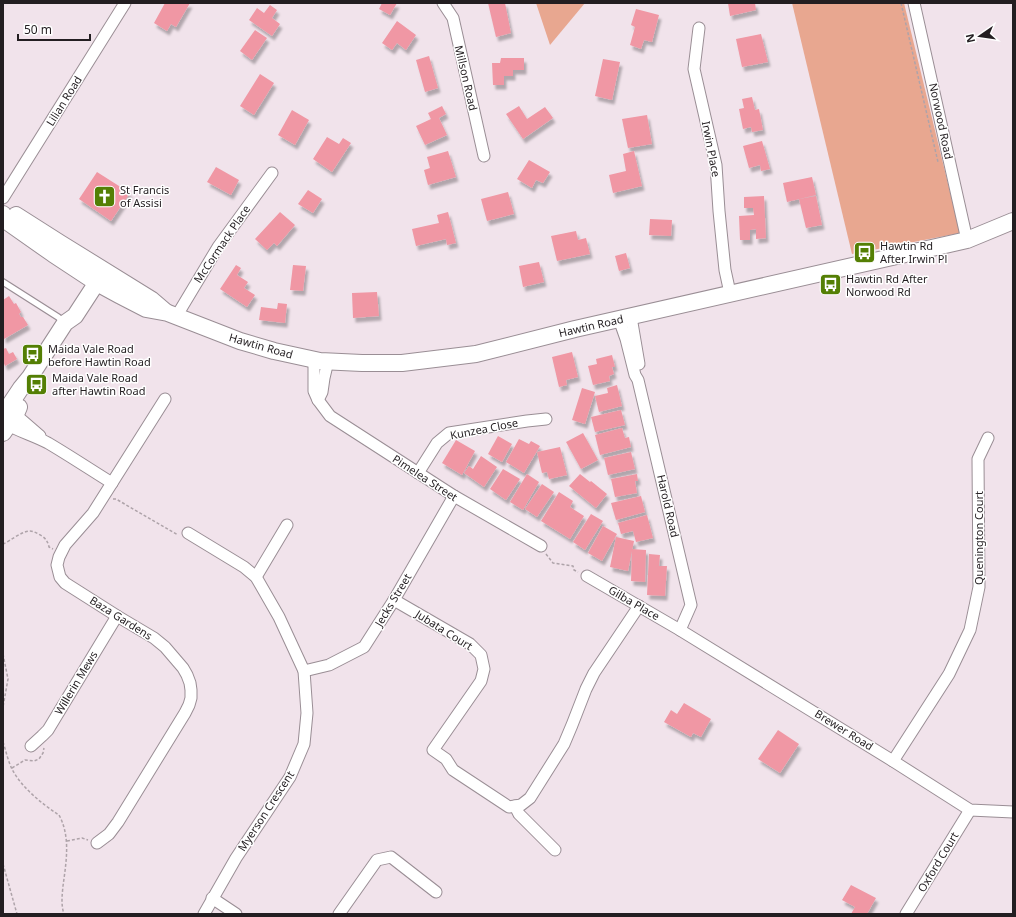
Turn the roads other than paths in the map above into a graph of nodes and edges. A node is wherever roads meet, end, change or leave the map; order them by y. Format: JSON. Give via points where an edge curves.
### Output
{"nodes":[{"id":1,"x":125,"y":3,"type":"edge"},
{"id":2,"x":443,"y":3,"type":"edge"},
{"id":3,"x":914,"y":3,"type":"edge"},
{"id":4,"x":699,"y":28,"type":"dead end"},
{"id":5,"x":484,"y":156,"type":"dead end"},
{"id":6,"x":272,"y":173,"type":"dead end"},
{"id":7,"x":3,"y":198,"type":"edge"},
{"id":8,"x":3,"y":213,"type":"edge"},
{"id":9,"x":1013,"y":222,"type":"edge"},
{"id":10,"x":967,"y":240,"type":"junction"},
{"id":11,"x":97,"y":274,"type":"junction"},
{"id":12,"x":3,"y":282,"type":"edge"},
{"id":13,"x":730,"y":293,"type":"junction"},
{"id":14,"x":172,"y":315,"type":"junction"},
{"id":15,"x":625,"y":318,"type":"junction"},
{"id":16,"x":66,"y":323,"type":"junction"},
{"id":17,"x":321,"y":360,"type":"junction"},
{"id":18,"x":166,"y":399,"type":"dead end"},
{"id":19,"x":546,"y":419,"type":"dead end"},
{"id":20,"x":7,"y":420,"type":"edge"},
{"id":21,"x":988,"y":438,"type":"dead end"},
{"id":22,"x":418,"y":473,"type":"junction"},
{"id":23,"x":112,"y":483,"type":"junction"},
{"id":24,"x":454,"y":496,"type":"junction"},
{"id":25,"x":287,"y":525,"type":"dead end"},
{"id":26,"x":185,"y":535,"type":"road end"},
{"id":27,"x":541,"y":546,"type":"road end"},
{"id":28,"x":587,"y":576,"type":"road end"},
{"id":29,"x":256,"y":577,"type":"junction"},
{"id":30,"x":394,"y":600,"type":"junction"},
{"id":31,"x":639,"y":606,"type":"junction"},
{"id":32,"x":117,"y":616,"type":"junction"},
{"id":33,"x":680,"y":630,"type":"junction"},
{"id":34,"x":304,"y":671,"type":"junction"},
{"id":35,"x":31,"y":746,"type":"dead end"},
{"id":36,"x":893,"y":761,"type":"junction"},
{"id":37,"x":515,"y":806,"type":"junction"},
{"id":38,"x":970,"y":810,"type":"junction"},
{"id":39,"x":1013,"y":812,"type":"edge"},
{"id":40,"x":97,"y":843,"type":"road end"},
{"id":41,"x":555,"y":850,"type":"dead end"},
{"id":42,"x":436,"y":892,"type":"dead end"},
{"id":43,"x":212,"y":898,"type":"junction"},
{"id":44,"x":204,"y":914,"type":"edge"},
{"id":45,"x":236,"y":914,"type":"edge"},
{"id":46,"x":340,"y":914,"type":"edge"},
{"id":47,"x":906,"y":914,"type":"edge"}],
"edges":[{"from":1,"to":7,"type":"street","name":"Lilian Road"},
{"from":2,"to":5,"type":"street","name":"Millson Road","via":[[453,18]]},
{"from":3,"to":10,"type":"street","name":"Norwood Road"},
{"from":4,"to":13,"type":"street","name":"Irwin Place","via":[[694,69],[716,165],[719,219]]},
{"from":6,"to":14,"type":"street","name":"McCormack Place"},
{"from":8,"to":11,"type":"main road","name":"Hawtin Road","via":[[6,221],[53,254]]},
{"from":9,"to":10,"type":"main road","name":"Hawtin Road"},
{"from":10,"to":13,"type":"main road","name":"Hawtin Road"},
{"from":11,"to":14,"type":"main road","name":"Hawtin Road","via":[[152,300]]},
{"from":11,"to":16,"type":"main road","via":[[68,311]]},
{"from":12,"to":16,"type":"lane"},
{"from":13,"to":15,"type":"main road","name":"Hawtin Road"},
{"from":14,"to":17,"type":"main road","name":"Hawtin Road","via":[[240,341]]},
{"from":15,"to":17,"type":"main road","name":"Hawtin Road","via":[[476,354],[402,363]]},
{"from":15,"to":33,"type":"street","name":"Harold Road","via":[[641,374],[638,380],[691,605]]},
{"from":16,"to":20,"type":"main road","via":[[21,388]]},
{"from":17,"to":22,"type":"street","name":"Pimelea Street","via":[[324,378],[318,400],[330,416]]},
{"from":18,"to":23,"type":"street","name":"Baza Gardens"},
{"from":19,"to":22,"type":"street","name":"Kunzea Close","via":[[450,433],[437,443]]},
{"from":20,"to":23,"type":"street"},
{"from":21,"to":36,"type":"street","name":"Quenington Court","via":[[978,459],[979,587],[970,630],[949,674]]},
{"from":22,"to":24,"type":"street","name":"Pimelea Street"},
{"from":23,"to":32,"type":"street","name":"Baza Gardens","via":[[100,508],[65,545],[57,566],[65,583]]},
{"from":24,"to":27,"type":"street","name":"Pimelea Street"},
{"from":24,"to":30,"type":"street","name":"Jecks Street"},
{"from":25,"to":29,"type":"street"},
{"from":26,"to":29,"type":"street","name":"Myerson Crescent","via":[[244,567]]},
{"from":28,"to":31,"type":"street","name":"Gilba Place"},
{"from":29,"to":34,"type":"street","name":"Myerson Crescent","via":[[279,617]]},
{"from":30,"to":34,"type":"street","name":"Jecks Street","via":[[364,647],[329,666]]},
{"from":30,"to":37,"type":"street","name":"Jubata Court","via":[[470,644],[481,655],[484,669],[481,681],[433,750],[446,759],[453,770],[509,807]]},
{"from":31,"to":33,"type":"street","name":"Gilba Place"},
{"from":31,"to":37,"type":"street","via":[[594,673],[564,744],[530,798]]},
{"from":32,"to":35,"type":"street","name":"Willerin Mews","via":[[48,730]]},
{"from":32,"to":40,"type":"street","name":"Baza Gardens","via":[[154,638],[165,648],[187,675],[191,698],[185,713],[118,822],[109,834]]},
{"from":33,"to":36,"type":"street","name":"Brewer Road"},
{"from":34,"to":43,"type":"street","name":"Myerson Crescent","via":[[308,713],[304,744],[290,777]]},
{"from":36,"to":38,"type":"street","name":"Brewer Road"},
{"from":37,"to":41,"type":"street","via":[[519,814]]},
{"from":38,"to":39,"type":"street","name":"Brewer Road"},
{"from":38,"to":47,"type":"street","name":"Oxford Court"},
{"from":42,"to":46,"type":"street","via":[[391,856],[377,860]]},
{"from":43,"to":44,"type":"street","name":"Myerson Crescent"},
{"from":43,"to":45,"type":"street"}]}
